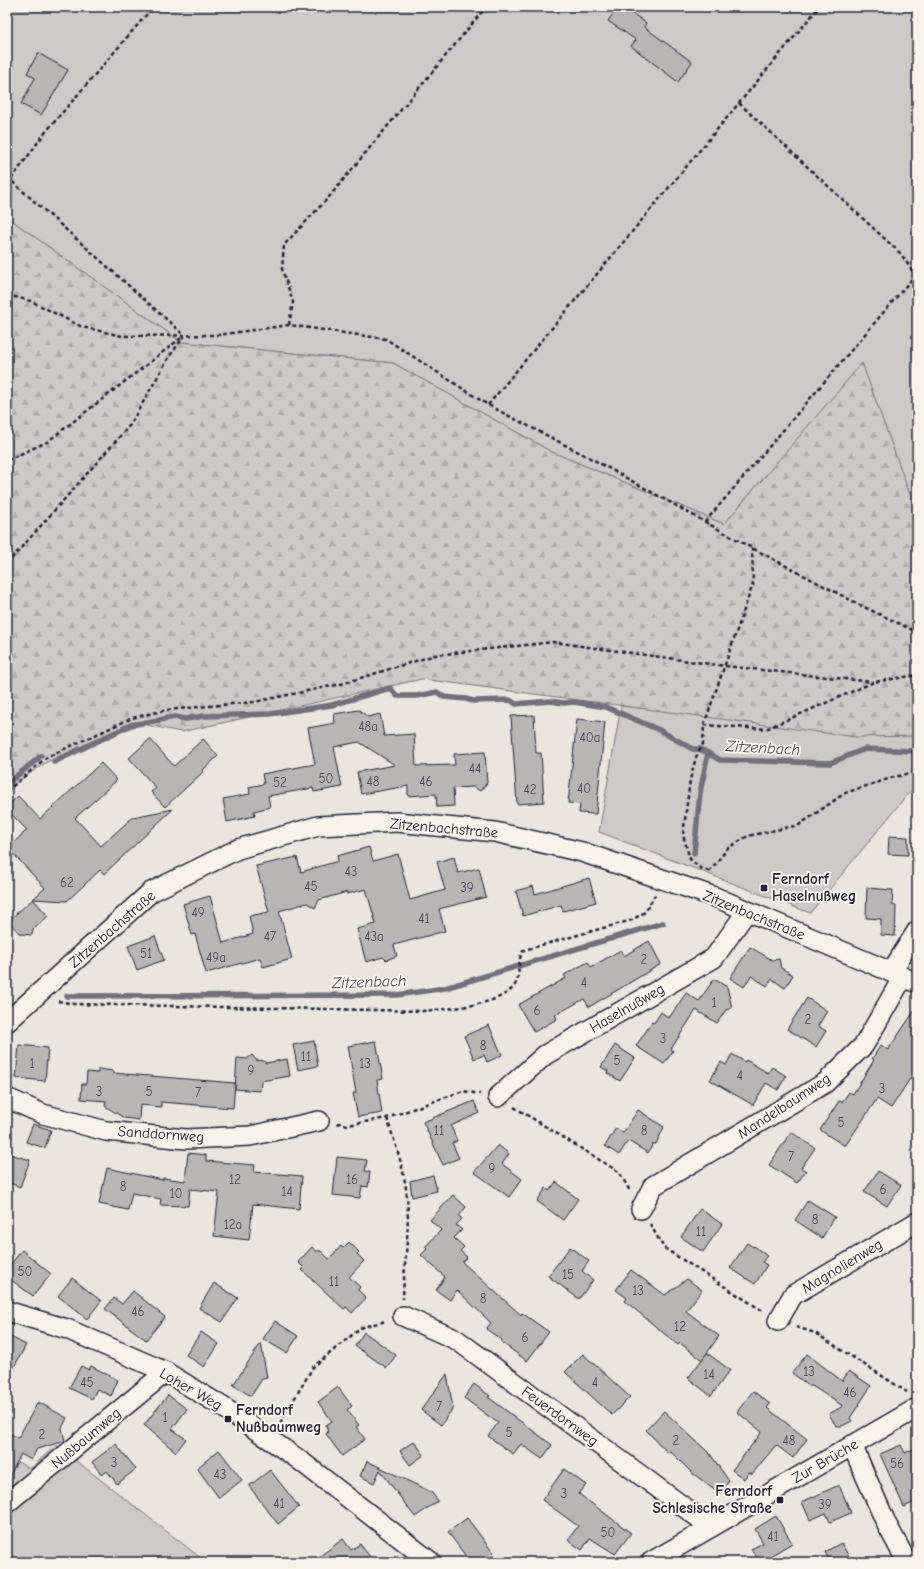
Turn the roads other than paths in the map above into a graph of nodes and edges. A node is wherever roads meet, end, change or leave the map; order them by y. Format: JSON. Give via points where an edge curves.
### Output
{"nodes":[{"id":1,"x":747,"y":911,"type":"junction"},
{"id":2,"x":917,"y":931,"type":"edge"},
{"id":3,"x":904,"y":977,"type":"edge"},
{"id":4,"x":7,"y":1022,"type":"edge"},
{"id":5,"x":498,"y":1097,"type":"dead end"},
{"id":6,"x":7,"y":1098,"type":"edge"},
{"id":7,"x":319,"y":1121,"type":"dead end"},
{"id":8,"x":641,"y":1209,"type":"dead end"},
{"id":9,"x":917,"y":1222,"type":"edge"},
{"id":10,"x":7,"y":1311,"type":"edge"},
{"id":11,"x":403,"y":1316,"type":"road end"},
{"id":12,"x":778,"y":1321,"type":"dead end"},
{"id":13,"x":166,"y":1372,"type":"junction"},
{"id":14,"x":917,"y":1408,"type":"edge"},
{"id":15,"x":852,"y":1445,"type":"junction"},
{"id":16,"x":7,"y":1503,"type":"edge"},
{"id":17,"x":711,"y":1527,"type":"junction"},
{"id":18,"x":431,"y":1562,"type":"edge"},
{"id":19,"x":651,"y":1562,"type":"edge"},
{"id":20,"x":907,"y":1562,"type":"edge"}],
"edges":[{"from":1,"to":3,"type":"street","name":"Zitzenbachstraße"},
{"from":1,"to":4,"type":"street","name":"Zitzenbachstraße","via":[[700,892],[582,852],[495,832],[397,822],[318,826],[238,849],[151,892]]},
{"from":1,"to":5,"type":"street","name":"Haselnußweg","via":[[714,958],[545,1055]]},
{"from":2,"to":3,"type":"street","name":"Mandelbaumweg"},
{"from":3,"to":8,"type":"street","name":"Mandelbaumweg","via":[[864,1045],[825,1083],[653,1186]]},
{"from":6,"to":7,"type":"street","name":"Sanddornweg","via":[[43,1114],[106,1131],[186,1139],[250,1136]]},
{"from":9,"to":12,"type":"street","name":"Magnolienweg","via":[[793,1295]]},
{"from":10,"to":13,"type":"street","name":"Loher Weg","via":[[67,1329]]},
{"from":11,"to":17,"type":"street","name":"Feuerdornweg","via":[[457,1340]]},
{"from":13,"to":16,"type":"street","name":"Nußbaumweg"},
{"from":13,"to":18,"type":"street","name":"Loher Weg","via":[[269,1439],[348,1496]]},
{"from":14,"to":15,"type":"street","name":"Zur Brüche"},
{"from":15,"to":17,"type":"street","name":"Zur Brüche"},
{"from":15,"to":20,"type":"street","via":[[887,1525]]},
{"from":17,"to":19,"type":"street","name":"Zur Brüche"}]}
